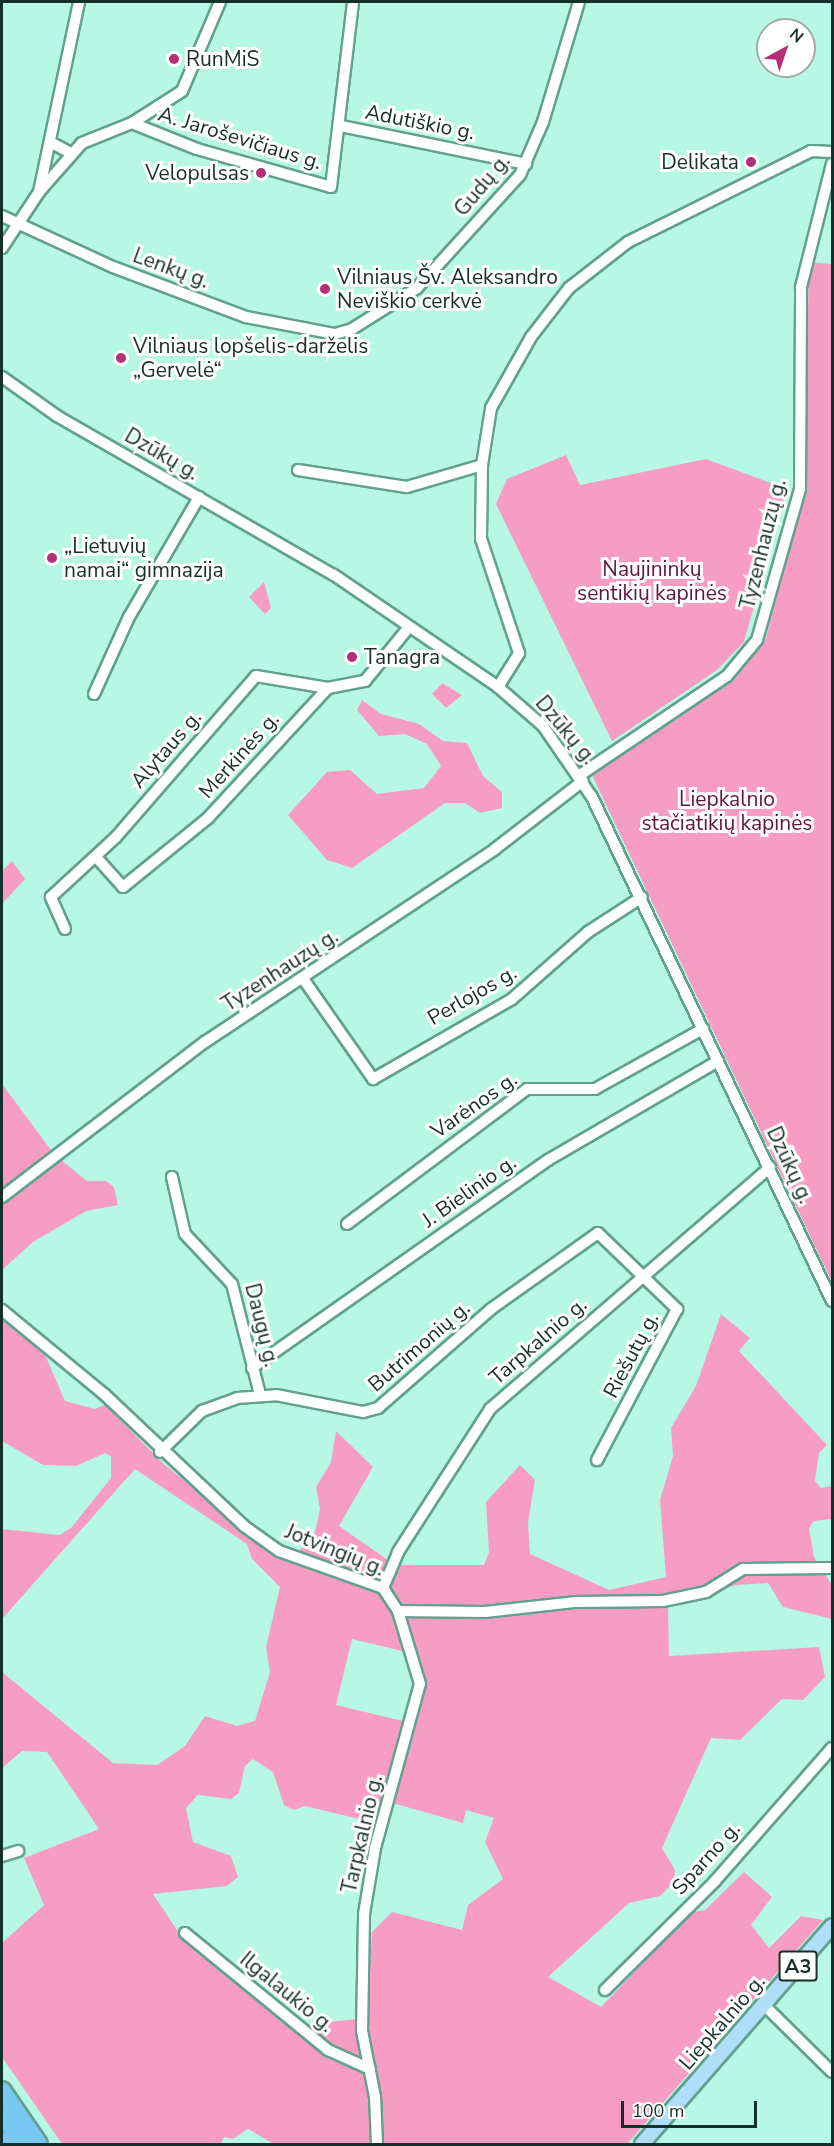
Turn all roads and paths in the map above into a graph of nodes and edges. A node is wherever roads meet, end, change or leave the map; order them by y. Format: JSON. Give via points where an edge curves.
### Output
{"nodes":[{"id":1,"x":79,"y":2,"type":"edge"},
{"id":2,"x":220,"y":2,"type":"edge"},
{"id":3,"x":353,"y":2,"type":"edge"},
{"id":4,"x":579,"y":2,"type":"edge"},
{"id":5,"x":132,"y":123,"type":"junction"},
{"id":6,"x":341,"y":126,"type":"junction"},
{"id":7,"x":50,"y":142,"type":"junction"},
{"id":8,"x":832,"y":152,"type":"edge"},
{"id":9,"x":71,"y":153,"type":"junction"},
{"id":10,"x":526,"y":164,"type":"junction"},
{"id":11,"x":832,"y":164,"type":"edge"},
{"id":12,"x":39,"y":192,"type":"junction"},
{"id":13,"x":2,"y":216,"type":"edge"},
{"id":14,"x":18,"y":225,"type":"junction"},
{"id":15,"x":2,"y":248,"type":"edge"},
{"id":16,"x":334,"y":334,"type":"joint"},
{"id":17,"x":2,"y":377,"type":"edge"},
{"id":18,"x":482,"y":465,"type":"junction"},
{"id":19,"x":298,"y":470,"type":"dead end"},
{"id":20,"x":199,"y":497,"type":"junction"},
{"id":21,"x":410,"y":627,"type":"junction"},
{"id":22,"x":498,"y":687,"type":"junction"},
{"id":23,"x":328,"y":688,"type":"junction"},
{"id":24,"x":94,"y":694,"type":"dead end"},
{"id":25,"x":582,"y":778,"type":"junction"},
{"id":26,"x":96,"y":857,"type":"junction"},
{"id":27,"x":642,"y":897,"type":"junction"},
{"id":28,"x":65,"y":929,"type":"dead end"},
{"id":29,"x":304,"y":980,"type":"junction"},
{"id":30,"x":703,"y":1029,"type":"junction"},
{"id":31,"x":718,"y":1061,"type":"junction"},
{"id":32,"x":770,"y":1167,"type":"junction"},
{"id":33,"x":172,"y":1177,"type":"dead end"},
{"id":34,"x":2,"y":1197,"type":"edge"},
{"id":35,"x":347,"y":1224,"type":"dead end"},
{"id":36,"x":648,"y":1276,"type":"junction"},
{"id":37,"x":832,"y":1301,"type":"edge"},
{"id":38,"x":2,"y":1310,"type":"edge"},
{"id":39,"x":252,"y":1368,"type":"junction"},
{"id":40,"x":260,"y":1395,"type":"junction"},
{"id":41,"x":160,"y":1452,"type":"junction"},
{"id":42,"x":597,"y":1460,"type":"dead end"},
{"id":43,"x":832,"y":1568,"type":"edge"},
{"id":44,"x":383,"y":1588,"type":"junction"},
{"id":45,"x":398,"y":1611,"type":"junction"},
{"id":46,"x":832,"y":1748,"type":"edge"},
{"id":47,"x":18,"y":1851,"type":"dead end"},
{"id":48,"x":2,"y":1856,"type":"edge"},
{"id":49,"x":832,"y":1926,"type":"edge"},
{"id":50,"x":185,"y":1933,"type":"dead end"},
{"id":51,"x":605,"y":1990,"type":"dead end"},
{"id":52,"x":764,"y":2005,"type":"junction"},
{"id":53,"x":370,"y":2069,"type":"junction"},
{"id":54,"x":832,"y":2072,"type":"edge"},
{"id":55,"x":2,"y":2090,"type":"edge"},
{"id":56,"x":2,"y":2114,"type":"edge"},
{"id":57,"x":2,"y":2140,"type":"edge"},
{"id":58,"x":5,"y":2145,"type":"edge"},
{"id":59,"x":22,"y":2145,"type":"edge"},
{"id":60,"x":39,"y":2145,"type":"edge"},
{"id":61,"x":377,"y":2145,"type":"edge"},
{"id":62,"x":642,"y":2145,"type":"edge"}],
"edges":[{"from":1,"to":7,"type":"street"},
{"from":2,"to":5,"type":"street","via":[[182,90]]},
{"from":3,"to":6,"type":"street","name":"A. Jaroševičiaus g."},
{"from":4,"to":10,"type":"street","name":"Gudų g."},
{"from":5,"to":6,"type":"street","name":"A. Jaroševičiaus g.","via":[[197,149],[331,187]]},
{"from":5,"to":9,"type":"street"},
{"from":6,"to":10,"type":"street","name":"Adutiškio g."},
{"from":7,"to":9,"type":"street"},
{"from":7,"to":12,"type":"street"},
{"from":8,"to":18,"type":"street","via":[[811,151],[656,227],[569,288],[531,337],[491,408]]},
{"from":9,"to":12,"type":"street"},
{"from":10,"to":16,"type":"street","name":"Gudų g.","via":[[417,288]]},
{"from":11,"to":25,"type":"street","name":"Tyzenhauzų g.","via":[[801,287],[800,489],[757,640],[727,676]]},
{"from":12,"to":14,"type":"street"},
{"from":13,"to":14,"type":"street","name":"Lenkų g."},
{"from":14,"to":15,"type":"street"},
{"from":14,"to":16,"type":"street","name":"Lenkų g.","via":[[246,317]]},
{"from":17,"to":20,"type":"street","name":"Dzūkų g."},
{"from":18,"to":19,"type":"street","via":[[407,487]]},
{"from":18,"to":22,"type":"street","via":[[481,539],[519,653]]},
{"from":20,"to":21,"type":"street","name":"Dzūkų g.","via":[[334,575]]},
{"from":20,"to":24,"type":"street","via":[[129,617]]},
{"from":21,"to":22,"type":"street","name":"Dzūkų g."},
{"from":21,"to":23,"type":"street","via":[[365,681]]},
{"from":22,"to":25,"type":"street","name":"Dzūkų g.","via":[[543,726]]},
{"from":23,"to":26,"type":"street","name":"Alytaus g.","via":[[256,676]]},
{"from":23,"to":26,"type":"street","name":"Merkinės g.","via":[[208,818],[123,887]]},
{"from":25,"to":27,"type":"street","name":"Dzūkų g."},
{"from":25,"to":29,"type":"street","name":"Tyzenhauzų g.","via":[[495,849]]},
{"from":26,"to":28,"type":"street","name":"Alytaus g.","via":[[51,897]]},
{"from":27,"to":29,"type":"street","name":"Perlojos g.","via":[[588,932],[512,999],[373,1079]]},
{"from":27,"to":30,"type":"street","name":"Dzūkų g."},
{"from":29,"to":34,"type":"street","name":"Tyzenhauzų g.","via":[[205,1042]]},
{"from":30,"to":31,"type":"street","name":"Dzūkų g."},
{"from":30,"to":35,"type":"street","name":"Varėnos g.","via":[[595,1089],[527,1089]]},
{"from":31,"to":32,"type":"street","name":"Dzūkų g."},
{"from":31,"to":39,"type":"street","name":"J. Bielinio g.","via":[[548,1160]]},
{"from":32,"to":36,"type":"street","name":"Tarpkalnio g."},
{"from":32,"to":37,"type":"street","name":"Dzūkų g."},
{"from":33,"to":39,"type":"street","name":"Daugų g.","via":[[185,1234],[232,1284]]},
{"from":36,"to":40,"type":"street","name":"Butrimonių g.","via":[[598,1233],[590,1234],[460,1333],[378,1408],[363,1412]]},
{"from":36,"to":42,"type":"street","name":"Riešutų g.","via":[[677,1309]]},
{"from":36,"to":44,"type":"street","name":"Tarpkalnio g.","via":[[490,1409],[398,1552]]},
{"from":38,"to":41,"type":"street","name":"Jotvingių g.","via":[[104,1394]]},
{"from":39,"to":40,"type":"street","name":"Daugų g."},
{"from":40,"to":41,"type":"street","name":"Butrimonių g.","via":[[217,1402]]},
{"from":41,"to":44,"type":"street","name":"Jotvingių g.","via":[[279,1551]]},
{"from":43,"to":45,"type":"street","via":[[743,1569],[706,1592],[663,1601],[576,1602],[485,1612]]},
{"from":44,"to":45,"type":"street","name":"Jotvingių g."},
{"from":45,"to":53,"type":"street","name":"Tarpkalnio g.","via":[[420,1684],[375,1848],[364,1914],[362,2031]]},
{"from":46,"to":51,"type":"street","name":"Sparno g.","via":[[715,1881]]},
{"from":47,"to":48,"type":"street"},
{"from":49,"to":52,"type":"main road","name":"Liepkalnio g.","number":"A3"},
{"from":50,"to":53,"type":"street","name":"Ilgalaukio g.","via":[[328,2050]]},
{"from":52,"to":54,"type":"street"},
{"from":52,"to":62,"type":"main road","name":"Liepkalnio g.","number":"A3"},
{"from":53,"to":61,"type":"street","name":"Tarpkalnio g."},
{"from":55,"to":60,"type":"highway"},
{"from":56,"to":59,"type":"highway"},
{"from":57,"to":58,"type":"highway"}]}
